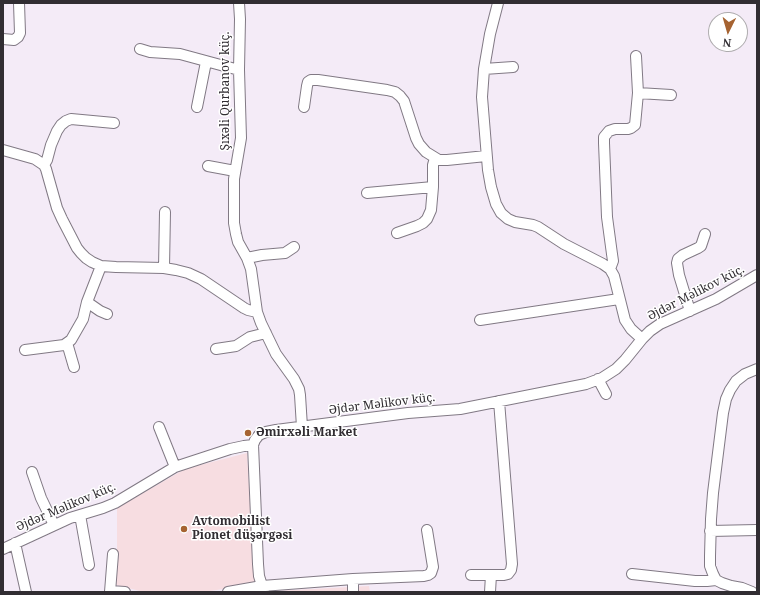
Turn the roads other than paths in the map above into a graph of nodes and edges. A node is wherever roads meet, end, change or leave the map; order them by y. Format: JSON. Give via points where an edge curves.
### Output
{"nodes":[{"id":1,"x":19,"y":3,"type":"edge"},
{"id":2,"x":239,"y":3,"type":"edge"},
{"id":3,"x":498,"y":3,"type":"edge"},
{"id":4,"x":3,"y":39,"type":"edge"},
{"id":5,"x":140,"y":50,"type":"dead end"},
{"id":6,"x":636,"y":56,"type":"dead end"},
{"id":7,"x":206,"y":62,"type":"junction"},
{"id":8,"x":513,"y":67,"type":"dead end"},
{"id":9,"x":484,"y":69,"type":"junction"},
{"id":10,"x":239,"y":70,"type":"junction"},
{"id":11,"x":638,"y":93,"type":"junction"},
{"id":12,"x":671,"y":95,"type":"dead end"},
{"id":13,"x":197,"y":107,"type":"dead end"},
{"id":14,"x":304,"y":107,"type":"dead end"},
{"id":15,"x":114,"y":123,"type":"dead end"},
{"id":16,"x":3,"y":150,"type":"edge"},
{"id":17,"x":486,"y":156,"type":"junction"},
{"id":18,"x":435,"y":158,"type":"junction"},
{"id":19,"x":44,"y":165,"type":"junction"},
{"id":20,"x":208,"y":166,"type":"dead end"},
{"id":21,"x":235,"y":171,"type":"junction"},
{"id":22,"x":433,"y":187,"type":"junction"},
{"id":23,"x":367,"y":193,"type":"dead end"},
{"id":24,"x":165,"y":212,"type":"dead end"},
{"id":25,"x":397,"y":232,"type":"dead end"},
{"id":26,"x":706,"y":234,"type":"dead end"},
{"id":27,"x":294,"y":247,"type":"dead end"},
{"id":28,"x":247,"y":258,"type":"junction"},
{"id":29,"x":101,"y":266,"type":"junction"},
{"id":30,"x":164,"y":268,"type":"junction"},
{"id":31,"x":610,"y":270,"type":"junction"},
{"id":32,"x":757,"y":275,"type":"edge"},
{"id":33,"x":619,"y":299,"type":"junction"},
{"id":34,"x":88,"y":302,"type":"junction"},
{"id":35,"x":690,"y":311,"type":"junction"},
{"id":36,"x":258,"y":312,"type":"junction"},
{"id":37,"x":107,"y":314,"type":"dead end"},
{"id":38,"x":480,"y":320,"type":"dead end"},
{"id":39,"x":266,"y":333,"type":"junction"},
{"id":40,"x":642,"y":338,"type":"junction"},
{"id":41,"x":67,"y":343,"type":"junction"},
{"id":42,"x":216,"y":349,"type":"dead end"},
{"id":43,"x":25,"y":350,"type":"dead end"},
{"id":44,"x":74,"y":368,"type":"dead end"},
{"id":45,"x":757,"y":369,"type":"edge"},
{"id":46,"x":598,"y":379,"type":"junction"},
{"id":47,"x":606,"y":394,"type":"dead end"},
{"id":48,"x":499,"y":401,"type":"junction"},
{"id":49,"x":159,"y":427,"type":"dead end"},
{"id":50,"x":302,"y":427,"type":"junction"},
{"id":51,"x":253,"y":445,"type":"junction"},
{"id":52,"x":175,"y":467,"type":"junction"},
{"id":53,"x":32,"y":472,"type":"dead end"},
{"id":54,"x":80,"y":515,"type":"junction"},
{"id":55,"x":54,"y":525,"type":"junction"},
{"id":56,"x":427,"y":530,"type":"dead end"},
{"id":57,"x":757,"y":530,"type":"edge"},
{"id":58,"x":710,"y":531,"type":"junction"},
{"id":59,"x":15,"y":543,"type":"junction"},
{"id":60,"x":3,"y":548,"type":"edge"},
{"id":61,"x":113,"y":554,"type":"dead end"},
{"id":62,"x":89,"y":566,"type":"dead end"},
{"id":63,"x":632,"y":574,"type":"dead end"},
{"id":64,"x":471,"y":575,"type":"dead end"},
{"id":65,"x":491,"y":575,"type":"junction"},
{"id":66,"x":353,"y":579,"type":"junction"},
{"id":67,"x":716,"y":580,"type":"junction"},
{"id":68,"x":263,"y":589,"type":"edge"},
{"id":69,"x":26,"y":592,"type":"edge"},
{"id":70,"x":110,"y":592,"type":"edge"},
{"id":71,"x":125,"y":592,"type":"edge"},
{"id":72,"x":228,"y":592,"type":"edge"},
{"id":73,"x":353,"y":592,"type":"edge"},
{"id":74,"x":490,"y":592,"type":"edge"},
{"id":75,"x":752,"y":592,"type":"edge"}],
"edges":[{"from":1,"to":4,"type":"street","via":[[20,33],[14,40]]},
{"from":2,"to":10,"type":"street","name":"Şıxəli Qurbanov küç."},
{"from":3,"to":9,"type":"street"},
{"from":5,"to":7,"type":"street","via":[[180,54]]},
{"from":6,"to":11,"type":"street"},
{"from":7,"to":10,"type":"street"},
{"from":7,"to":13,"type":"street"},
{"from":8,"to":9,"type":"street"},
{"from":9,"to":17,"type":"street","via":[[482,97]]},
{"from":10,"to":21,"type":"street","name":"Şıxəli Qurbanov küç.","via":[[242,138]]},
{"from":11,"to":12,"type":"street"},
{"from":11,"to":31,"type":"street","via":[[635,124],[628,129],[609,131],[604,137],[607,217],[613,261]]},
{"from":14,"to":18,"type":"street","via":[[308,82],[311,80],[395,92],[404,101],[419,144]]},
{"from":15,"to":19,"type":"street","via":[[71,119],[66,121],[57,131]]},
{"from":16,"to":19,"type":"street","via":[[35,159]]},
{"from":17,"to":18,"type":"street","via":[[447,160]]},
{"from":17,"to":31,"type":"street","via":[[491,187],[501,213],[515,222],[538,227]]},
{"from":18,"to":22,"type":"street"},
{"from":19,"to":29,"type":"street","via":[[57,208],[77,248],[86,258]]},
{"from":20,"to":21,"type":"street"},
{"from":21,"to":28,"type":"street","name":"Şıxəli Qurbanov küç.","via":[[234,223],[238,242]]},
{"from":22,"to":23,"type":"street"},
{"from":22,"to":25,"type":"street","via":[[431,210],[427,220]]},
{"from":24,"to":30,"type":"street"},
{"from":26,"to":35,"type":"street","via":[[700,246],[683,255],[677,263],[678,275]]},
{"from":27,"to":28,"type":"street","via":[[285,253]]},
{"from":28,"to":36,"type":"street","name":"Şıxəli Qurbanov küç."},
{"from":29,"to":30,"type":"street"},
{"from":29,"to":34,"type":"street"},
{"from":30,"to":36,"type":"street","via":[[188,273],[201,279],[244,308]]},
{"from":31,"to":33,"type":"street","via":[[614,276]]},
{"from":32,"to":35,"type":"street","name":"Əjdər Məlikov küç."},
{"from":33,"to":38,"type":"street"},
{"from":33,"to":40,"type":"street","via":[[628,326]]},
{"from":34,"to":37,"type":"street"},
{"from":34,"to":41,"type":"street","via":[[80,326]]},
{"from":35,"to":40,"type":"street","name":"Əjdər Məlikov küç.","via":[[660,324]]},
{"from":36,"to":39,"type":"street","name":"Şıxəli Qurbanov küç."},
{"from":39,"to":42,"type":"street","via":[[250,337],[236,346]]},
{"from":39,"to":50,"type":"street","name":"Şıxəli Qurbanov küç.","via":[[276,354],[299,389]]},
{"from":40,"to":46,"type":"street","name":"Əjdər Məlikov küç.","via":[[625,360]]},
{"from":41,"to":43,"type":"street"},
{"from":41,"to":44,"type":"street"},
{"from":45,"to":58,"type":"street","via":[[736,381],[726,399],[722,413]]},
{"from":46,"to":47,"type":"street"},
{"from":46,"to":48,"type":"street","name":"Əjdər Məlikov küç.","via":[[586,384]]},
{"from":48,"to":50,"type":"street","name":"Əjdər Məlikov küç."},
{"from":48,"to":65,"type":"street","via":[[512,564],[508,574]]},
{"from":49,"to":52,"type":"street"},
{"from":50,"to":51,"type":"street","name":"Əjdər Məlikov küç.","via":[[266,432],[260,435]]},
{"from":51,"to":52,"type":"street","name":"Əjdər Məlikov küç.","via":[[230,449]]},
{"from":51,"to":68,"type":"street","via":[[258,564]]},
{"from":52,"to":54,"type":"street","name":"Əjdər Məlikov küç.","via":[[115,503]]},
{"from":53,"to":55,"type":"street"},
{"from":54,"to":55,"type":"street","name":"Əjdər Məlikov küç."},
{"from":54,"to":62,"type":"street"},
{"from":55,"to":59,"type":"street","name":"Əjdər Məlikov küç."},
{"from":56,"to":66,"type":"street","via":[[433,567],[428,575]]},
{"from":57,"to":58,"type":"street"},
{"from":58,"to":67,"type":"street","via":[[710,566]]},
{"from":59,"to":60,"type":"street","name":"Əjdər Məlikov küç."},
{"from":59,"to":69,"type":"street"},
{"from":61,"to":70,"type":"street"},
{"from":63,"to":67,"type":"street","via":[[695,581]]},
{"from":64,"to":65,"type":"street"},
{"from":65,"to":74,"type":"street"},
{"from":66,"to":68,"type":"street"},
{"from":66,"to":73,"type":"street"},
{"from":67,"to":75,"type":"street"},
{"from":68,"to":72,"type":"street"},
{"from":70,"to":71,"type":"street"}]}
